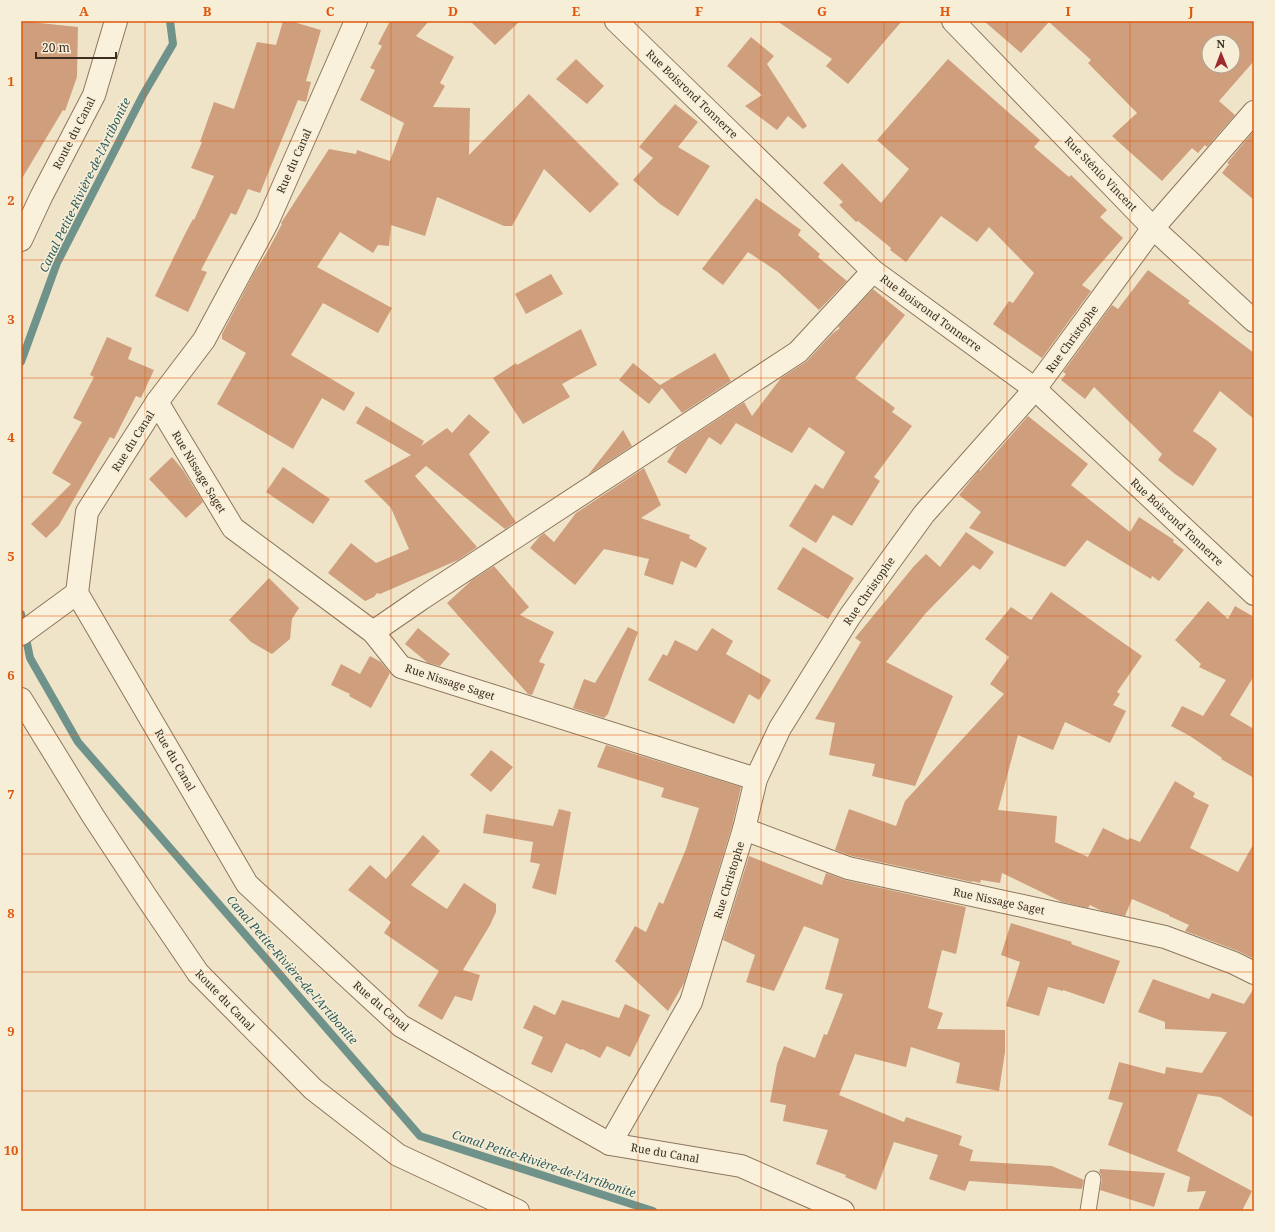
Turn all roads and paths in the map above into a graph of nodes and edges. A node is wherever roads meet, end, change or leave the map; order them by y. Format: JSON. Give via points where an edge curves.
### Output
{"nodes":[{"id":1,"x":116,"y":21,"type":"edge"},
{"id":2,"x":356,"y":21,"type":"edge"},
{"id":3,"x":616,"y":21,"type":"edge"},
{"id":4,"x":953,"y":21,"type":"edge"},
{"id":5,"x":1254,"y":112,"type":"edge"},
{"id":6,"x":1153,"y":228,"type":"junction"},
{"id":7,"x":21,"y":240,"type":"edge"},
{"id":8,"x":873,"y":271,"type":"junction"},
{"id":9,"x":1254,"y":321,"type":"edge"},
{"id":10,"x":1035,"y":389,"type":"junction"},
{"id":11,"x":157,"y":402,"type":"junction"},
{"id":12,"x":77,"y":593,"type":"junction"},
{"id":13,"x":1254,"y":594,"type":"edge"},
{"id":14,"x":374,"y":632,"type":"junction"},
{"id":15,"x":21,"y":634,"type":"edge"},
{"id":16,"x":21,"y":698,"type":"edge"},
{"id":17,"x":756,"y":779,"type":"junction"},
{"id":18,"x":744,"y":829,"type":"junction"},
{"id":19,"x":1254,"y":973,"type":"edge"},
{"id":20,"x":610,"y":1144,"type":"junction"},
{"id":21,"x":1093,"y":1179,"type":"dead end"},
{"id":22,"x":518,"y":1211,"type":"edge"},
{"id":23,"x":843,"y":1211,"type":"edge"},
{"id":24,"x":1088,"y":1211,"type":"edge"}],
"edges":[{"from":1,"to":7,"type":"street","name":"Route du Canal","via":[[94,95]]},
{"from":2,"to":11,"type":"street","name":"Rue du Canal","via":[[267,223],[204,340]]},
{"from":3,"to":8,"type":"street","name":"Rue Boisrond Tonnerre"},
{"from":4,"to":6,"type":"street","name":"Rue Sténio Vincent"},
{"from":5,"to":6,"type":"street","name":"Rue Christophe"},
{"from":6,"to":9,"type":"street","name":"Rue Sténio Vincent"},
{"from":6,"to":10,"type":"street","name":"Rue Christophe"},
{"from":8,"to":10,"type":"street","name":"Rue Boisrond Tonnerre"},
{"from":8,"to":14,"type":"street","via":[[798,352]]},
{"from":10,"to":13,"type":"street","name":"Rue Boisrond Tonnerre"},
{"from":10,"to":17,"type":"street","name":"Rue Christophe","via":[[924,514],[850,616],[780,728]]},
{"from":11,"to":12,"type":"street","name":"Rue du Canal","via":[[87,512]]},
{"from":11,"to":14,"type":"street","name":"Rue Nissage Saget","via":[[233,528]]},
{"from":12,"to":15,"type":"street"},
{"from":12,"to":20,"type":"street","name":"Rue du Canal","via":[[247,884],[400,1026]]},
{"from":14,"to":17,"type":"street","name":"Rue Nissage Saget","via":[[401,667]]},
{"from":16,"to":22,"type":"street","name":"Route du Canal","via":[[98,822],[198,973],[312,1089],[398,1155]]},
{"from":17,"to":18,"type":"street","name":"Rue Christophe"},
{"from":18,"to":19,"type":"street","name":"Rue Nissage Saget","via":[[848,868],[1165,938]]},
{"from":18,"to":20,"type":"street","name":"Rue Christophe","via":[[690,1002]]},
{"from":20,"to":23,"type":"street","name":"Rue du Canal","via":[[741,1166]]},
{"from":21,"to":24,"type":"lane"}]}
